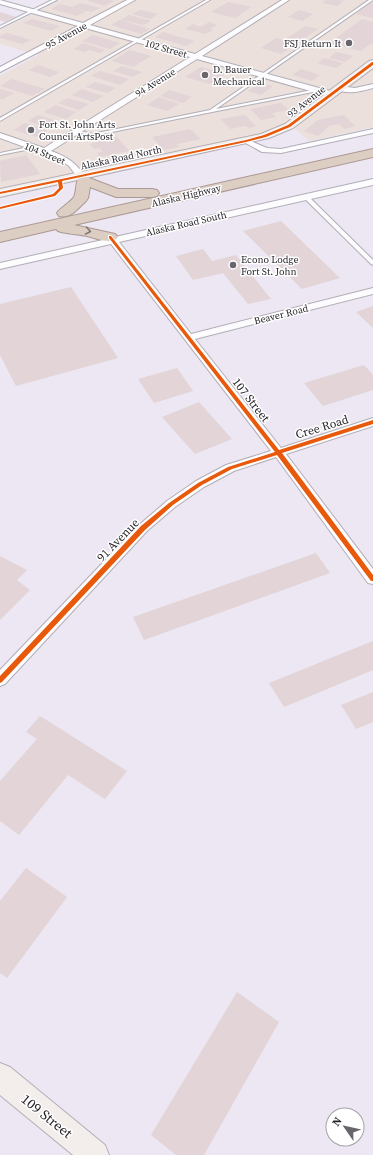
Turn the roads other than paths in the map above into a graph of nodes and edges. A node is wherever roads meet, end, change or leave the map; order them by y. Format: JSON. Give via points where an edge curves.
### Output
{"nodes":[{"id":1,"x":55,"y":0,"type":"edge"},
{"id":2,"x":132,"y":0,"type":"edge"},
{"id":3,"x":208,"y":0,"type":"edge"},
{"id":4,"x":286,"y":0,"type":"edge"},
{"id":5,"x":371,"y":0,"type":"edge"},
{"id":6,"x":0,"y":2,"type":"edge"},
{"id":7,"x":33,"y":11,"type":"junction"},
{"id":8,"x":85,"y":25,"type":"junction"},
{"id":9,"x":0,"y":27,"type":"edge"},
{"id":10,"x":139,"y":40,"type":"junction"},
{"id":11,"x":196,"y":56,"type":"junction"},
{"id":12,"x":373,"y":63,"type":"edge"},
{"id":13,"x":0,"y":70,"type":"edge"},
{"id":14,"x":263,"y":74,"type":"junction"},
{"id":15,"x":373,"y":86,"type":"edge"},
{"id":16,"x":316,"y":90,"type":"junction"},
{"id":17,"x":335,"y":91,"type":"junction"},
{"id":18,"x":209,"y":112,"type":"junction"},
{"id":19,"x":0,"y":120,"type":"edge"},
{"id":20,"x":76,"y":131,"type":"junction"},
{"id":21,"x":373,"y":131,"type":"edge"},
{"id":22,"x":0,"y":135,"type":"edge"},
{"id":23,"x":246,"y":142,"type":"junction"},
{"id":24,"x":373,"y":144,"type":"edge"},
{"id":25,"x":34,"y":148,"type":"junction"},
{"id":26,"x":45,"y":151,"type":"junction"},
{"id":27,"x":373,"y":153,"type":"edge"},
{"id":28,"x":0,"y":154,"type":"edge"},
{"id":29,"x":82,"y":178,"type":"junction"},
{"id":30,"x":373,"y":182,"type":"edge"},
{"id":31,"x":0,"y":193,"type":"edge"},
{"id":32,"x":306,"y":196,"type":"junction"},
{"id":33,"x":156,"y":197,"type":"junction"},
{"id":34,"x":126,"y":199,"type":"junction"},
{"id":35,"x":111,"y":212,"type":"junction"},
{"id":36,"x":64,"y":213,"type":"junction"},
{"id":37,"x":86,"y":213,"type":"junction"},
{"id":38,"x":0,"y":228,"type":"edge"},
{"id":39,"x":37,"y":229,"type":"junction"},
{"id":40,"x":0,"y":237,"type":"edge"},
{"id":41,"x":111,"y":238,"type":"junction"},
{"id":42,"x":373,"y":263,"type":"edge"},
{"id":43,"x":0,"y":266,"type":"edge"},
{"id":44,"x":373,"y":291,"type":"edge"},
{"id":45,"x":188,"y":338,"type":"junction"},
{"id":46,"x":373,"y":422,"type":"edge"},
{"id":47,"x":278,"y":452,"type":"junction"},
{"id":48,"x":373,"y":579,"type":"edge"},
{"id":49,"x":0,"y":680,"type":"edge"},
{"id":50,"x":0,"y":1077,"type":"edge"},
{"id":51,"x":95,"y":1155,"type":"edge"}],
"edges":[{"from":1,"to":7,"type":"lane"},
{"from":2,"to":8,"type":"street","name":"95 Avenue"},
{"from":3,"to":10,"type":"lane"},
{"from":4,"to":11,"type":"street","name":"94 Avenue"},
{"from":5,"to":14,"type":"lane"},
{"from":6,"to":7,"type":"street","name":"102 Street"},
{"from":7,"to":8,"type":"street","name":"102 Street"},
{"from":7,"to":9,"type":"lane"},
{"from":8,"to":10,"type":"street","name":"102 Street"},
{"from":8,"to":13,"type":"street","name":"95 Avenue"},
{"from":10,"to":11,"type":"street","name":"102 Street"},
{"from":10,"to":19,"type":"lane"},
{"from":11,"to":14,"type":"street","name":"102 Street"},
{"from":11,"to":20,"type":"street","name":"94 Avenue"},
{"from":12,"to":17,"type":"street","name":"93 Avenue"},
{"from":14,"to":16,"type":"street","name":"102 Street"},
{"from":14,"to":18,"type":"lane"},
{"from":15,"to":17,"type":"street","name":"93 Avenue"},
{"from":16,"to":17,"type":"street","name":"102 Street"},
{"from":16,"to":18,"type":"lane"},
{"from":17,"to":23,"type":"street","name":"93 Avenue","via":[[289,126]]},
{"from":18,"to":20,"type":"lane","via":[[92,135]]},
{"from":20,"to":26,"type":"street","name":"94 Avenue"},
{"from":21,"to":23,"type":"street","via":[[281,151],[264,150]]},
{"from":22,"to":25,"type":"street","name":"104 Street"},
{"from":23,"to":29,"type":"street","name":"Alaska Road North"},
{"from":24,"to":33,"type":"highway","name":"Alaska Highway"},
{"from":25,"to":26,"type":"street","name":"104 Street"},
{"from":25,"to":28,"type":"lane"},
{"from":26,"to":29,"type":"street","name":"104 Street","via":[[68,161]]},
{"from":27,"to":33,"type":"highway","name":"Alaska Highway"},
{"from":29,"to":31,"type":"street","name":"Alaska Road North"},
{"from":29,"to":33,"type":"highway","via":[[116,193]]},
{"from":29,"to":36,"type":"highway","via":[[81,198]]},
{"from":29,"to":37,"type":"highway","via":[[90,194]]},
{"from":30,"to":32,"type":"street","name":"Alaska Road South"},
{"from":32,"to":41,"type":"street","name":"Alaska Road South"},
{"from":32,"to":42,"type":"lane"},
{"from":33,"to":34,"type":"highway","name":"Alaska Highway"},
{"from":33,"to":35,"type":"highway","name":"Alaska Highway"},
{"from":33,"to":41,"type":"highway","via":[[123,218]]},
{"from":34,"to":35,"type":"highway"},
{"from":34,"to":37,"type":"highway","name":"Alaska Highway"},
{"from":35,"to":37,"type":"highway","name":"Alaska Highway"},
{"from":35,"to":41,"type":"highway"},
{"from":36,"to":37,"type":"highway","name":"Alaska Highway"},
{"from":36,"to":38,"type":"highway","name":"Alaska Highway"},
{"from":37,"to":39,"type":"highway","name":"Alaska Highway"},
{"from":39,"to":40,"type":"highway","name":"Alaska Highway"},
{"from":39,"to":41,"type":"highway","one_way":true,"via":[[76,229]]},
{"from":41,"to":43,"type":"street","name":"Alaska Road South"},
{"from":41,"to":45,"type":"street","name":"107 Street"},
{"from":44,"to":45,"type":"street","name":"Beaver Road"},
{"from":45,"to":47,"type":"street","name":"107 Street"},
{"from":46,"to":47,"type":"street","name":"Cree Road"},
{"from":47,"to":48,"type":"street","name":"107 Street"},
{"from":47,"to":49,"type":"street","name":"91 Avenue","via":[[230,468],[171,504],[143,528]]},
{"from":50,"to":51,"type":"street","name":"109 Street"}]}
